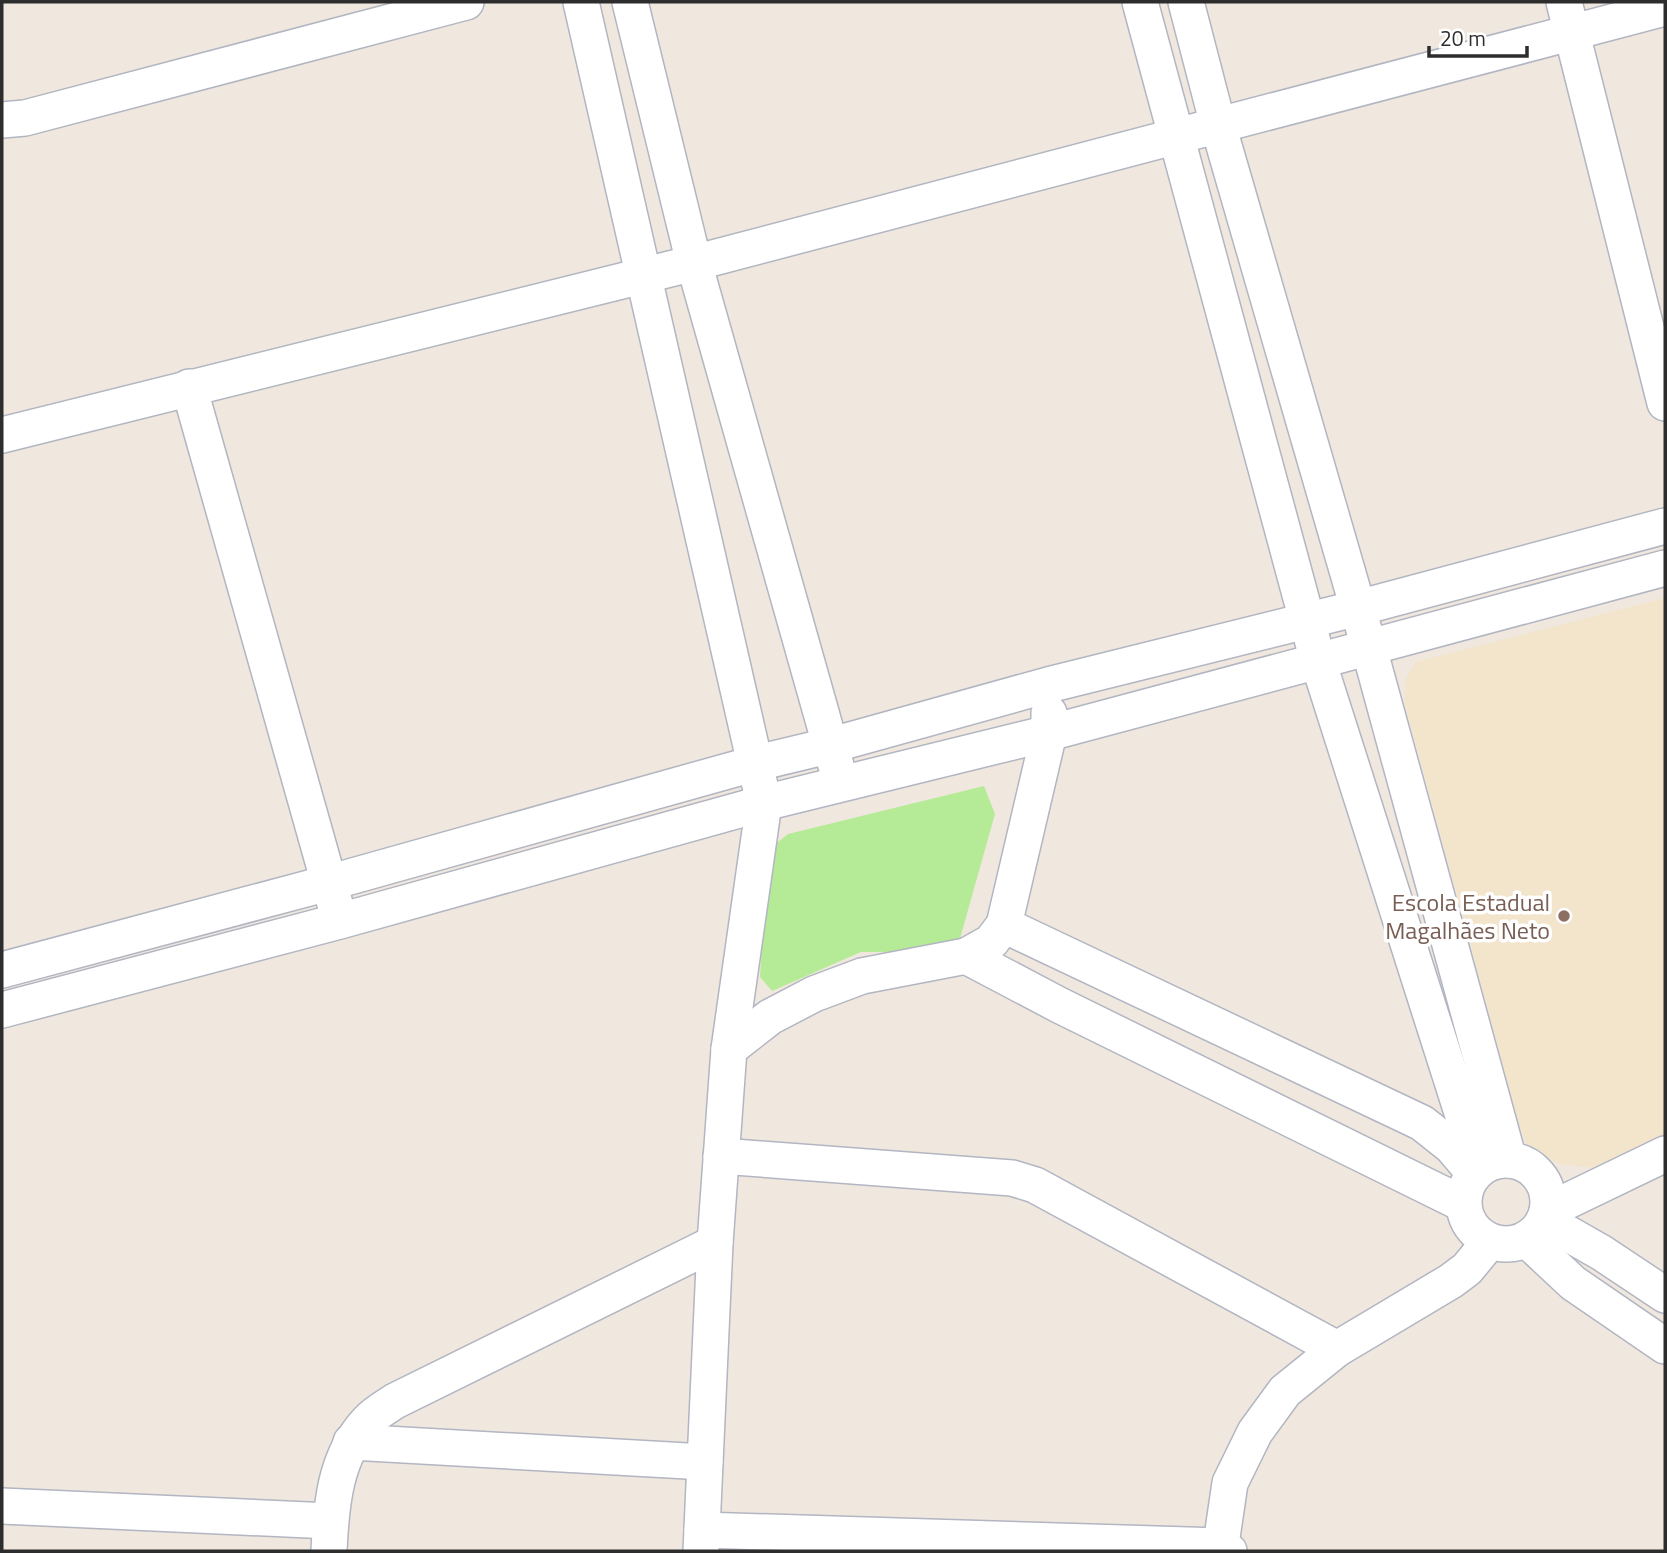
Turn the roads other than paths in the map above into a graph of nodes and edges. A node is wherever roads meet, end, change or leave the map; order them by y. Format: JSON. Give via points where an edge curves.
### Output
{"nodes":[{"id":1,"x":466,"y":2,"type":"edge"},
{"id":2,"x":581,"y":2,"type":"edge"},
{"id":3,"x":630,"y":2,"type":"edge"},
{"id":4,"x":1140,"y":2,"type":"edge"},
{"id":5,"x":1185,"y":2,"type":"edge"},
{"id":6,"x":1665,"y":8,"type":"edge"},
{"id":7,"x":1568,"y":17,"type":"edge"},
{"id":8,"x":2,"y":120,"type":"edge"},
{"id":9,"x":1218,"y":125,"type":"junction"},
{"id":10,"x":1175,"y":136,"type":"junction"},
{"id":11,"x":694,"y":262,"type":"junction"},
{"id":12,"x":645,"y":274,"type":"junction"},
{"id":13,"x":189,"y":387,"type":"junction"},
{"id":14,"x":1665,"y":403,"type":"edge"},
{"id":15,"x":2,"y":435,"type":"edge"},
{"id":16,"x":1665,"y":526,"type":"edge"},
{"id":17,"x":1665,"y":568,"type":"edge"},
{"id":18,"x":1358,"y":608,"type":"junction"},
{"id":19,"x":1307,"y":620,"type":"junction"},
{"id":20,"x":1367,"y":647,"type":"junction"},
{"id":21,"x":1318,"y":661,"type":"junction"},
{"id":22,"x":1048,"y":685,"type":"junction"},
{"id":23,"x":1049,"y":733,"type":"junction"},
{"id":24,"x":832,"y":745,"type":"junction"},
{"id":25,"x":753,"y":764,"type":"junction"},
{"id":26,"x":841,"y":785,"type":"junction"},
{"id":27,"x":764,"y":803,"type":"junction"},
{"id":28,"x":328,"y":883,"type":"junction"},
{"id":29,"x":340,"y":921,"type":"junction"},
{"id":30,"x":1004,"y":925,"type":"junction"},
{"id":31,"x":966,"y":956,"type":"junction"},
{"id":32,"x":2,"y":970,"type":"edge"},
{"id":33,"x":2,"y":1010,"type":"edge"},
{"id":34,"x":729,"y":1049,"type":"junction"},
{"id":35,"x":1665,"y":1154,"type":"edge"},
{"id":36,"x":721,"y":1156,"type":"junction"},
{"id":37,"x":1481,"y":1176,"type":"junction"},
{"id":38,"x":1539,"y":1223,"type":"junction"},
{"id":39,"x":1490,"y":1241,"type":"junction"},
{"id":40,"x":715,"y":1243,"type":"junction"},
{"id":41,"x":1665,"y":1295,"type":"edge"},
{"id":42,"x":1665,"y":1346,"type":"edge"},
{"id":43,"x":1337,"y":1349,"type":"junction"},
{"id":44,"x":351,"y":1443,"type":"junction"},
{"id":45,"x":705,"y":1462,"type":"junction"},
{"id":46,"x":2,"y":1506,"type":"edge"},
{"id":47,"x":330,"y":1536,"type":"edge"},
{"id":48,"x":701,"y":1541,"type":"edge"},
{"id":49,"x":1223,"y":1550,"type":"edge"}],
"edges":[{"from":1,"to":8,"type":"street","via":[[25,118]]},
{"from":2,"to":12,"type":"street"},
{"from":3,"to":11,"type":"street"},
{"from":4,"to":10,"type":"street"},
{"from":5,"to":9,"type":"street"},
{"from":6,"to":7,"type":"street"},
{"from":7,"to":9,"type":"street"},
{"from":7,"to":14,"type":"street"},
{"from":9,"to":10,"type":"street"},
{"from":9,"to":18,"type":"street"},
{"from":10,"to":11,"type":"street"},
{"from":10,"to":19,"type":"street"},
{"from":11,"to":12,"type":"street"},
{"from":11,"to":24,"type":"street"},
{"from":12,"to":13,"type":"street"},
{"from":12,"to":25,"type":"street"},
{"from":13,"to":15,"type":"street"},
{"from":13,"to":28,"type":"street"},
{"from":16,"to":18,"type":"street"},
{"from":17,"to":20,"type":"street"},
{"from":18,"to":19,"type":"street"},
{"from":18,"to":20,"type":"street"},
{"from":19,"to":21,"type":"street"},
{"from":19,"to":22,"type":"street"},
{"from":20,"to":21,"type":"street"},
{"from":20,"to":37,"type":"street"},
{"from":21,"to":23,"type":"street"},
{"from":21,"to":37,"type":"street"},
{"from":22,"to":23,"type":"street"},
{"from":22,"to":24,"type":"street"},
{"from":23,"to":26,"type":"street"},
{"from":23,"to":30,"type":"street"},
{"from":24,"to":25,"type":"street"},
{"from":24,"to":26,"type":"street"},
{"from":25,"to":27,"type":"street"},
{"from":25,"to":28,"type":"street"},
{"from":26,"to":27,"type":"street"},
{"from":27,"to":29,"type":"street"},
{"from":27,"to":34,"type":"street"},
{"from":28,"to":29,"type":"street"},
{"from":28,"to":32,"type":"street"},
{"from":29,"to":33,"type":"street"},
{"from":30,"to":31,"type":"street","via":[[990,942]]},
{"from":30,"to":37,"type":"street","via":[[1422,1123]]},
{"from":31,"to":34,"type":"street","via":[[862,976],[814,994],[770,1017]]},
{"from":31,"to":37,"type":"street","via":[[1059,1006]]},
{"from":34,"to":36,"type":"street"},
{"from":35,"to":38,"type":"street"},
{"from":36,"to":40,"type":"street"},
{"from":36,"to":43,"type":"street","via":[[1012,1178],[1034,1185]]},
{"from":37,"to":38,"type":"street","via":[[1522,1163],[1535,1171],[1548,1196]]},
{"from":37,"to":39,"type":"street","via":[[1467,1219],[1476,1233]]},
{"from":38,"to":39,"type":"street","via":[[1514,1244]]},
{"from":38,"to":41,"type":"street","via":[[1602,1253]]},
{"from":38,"to":42,"type":"street","via":[[1573,1283]]},
{"from":39,"to":43,"type":"street","via":[[1451,1281]]},
{"from":40,"to":44,"type":"street","via":[[395,1402],[369,1419]]},
{"from":40,"to":45,"type":"street"},
{"from":43,"to":49,"type":"street","via":[[1285,1391],[1255,1432],[1230,1483]]},
{"from":44,"to":45,"type":"street"},
{"from":44,"to":47,"type":"street","via":[[341,1464]]},
{"from":45,"to":48,"type":"street"},
{"from":46,"to":47,"type":"street"},
{"from":48,"to":49,"type":"street"}]}
